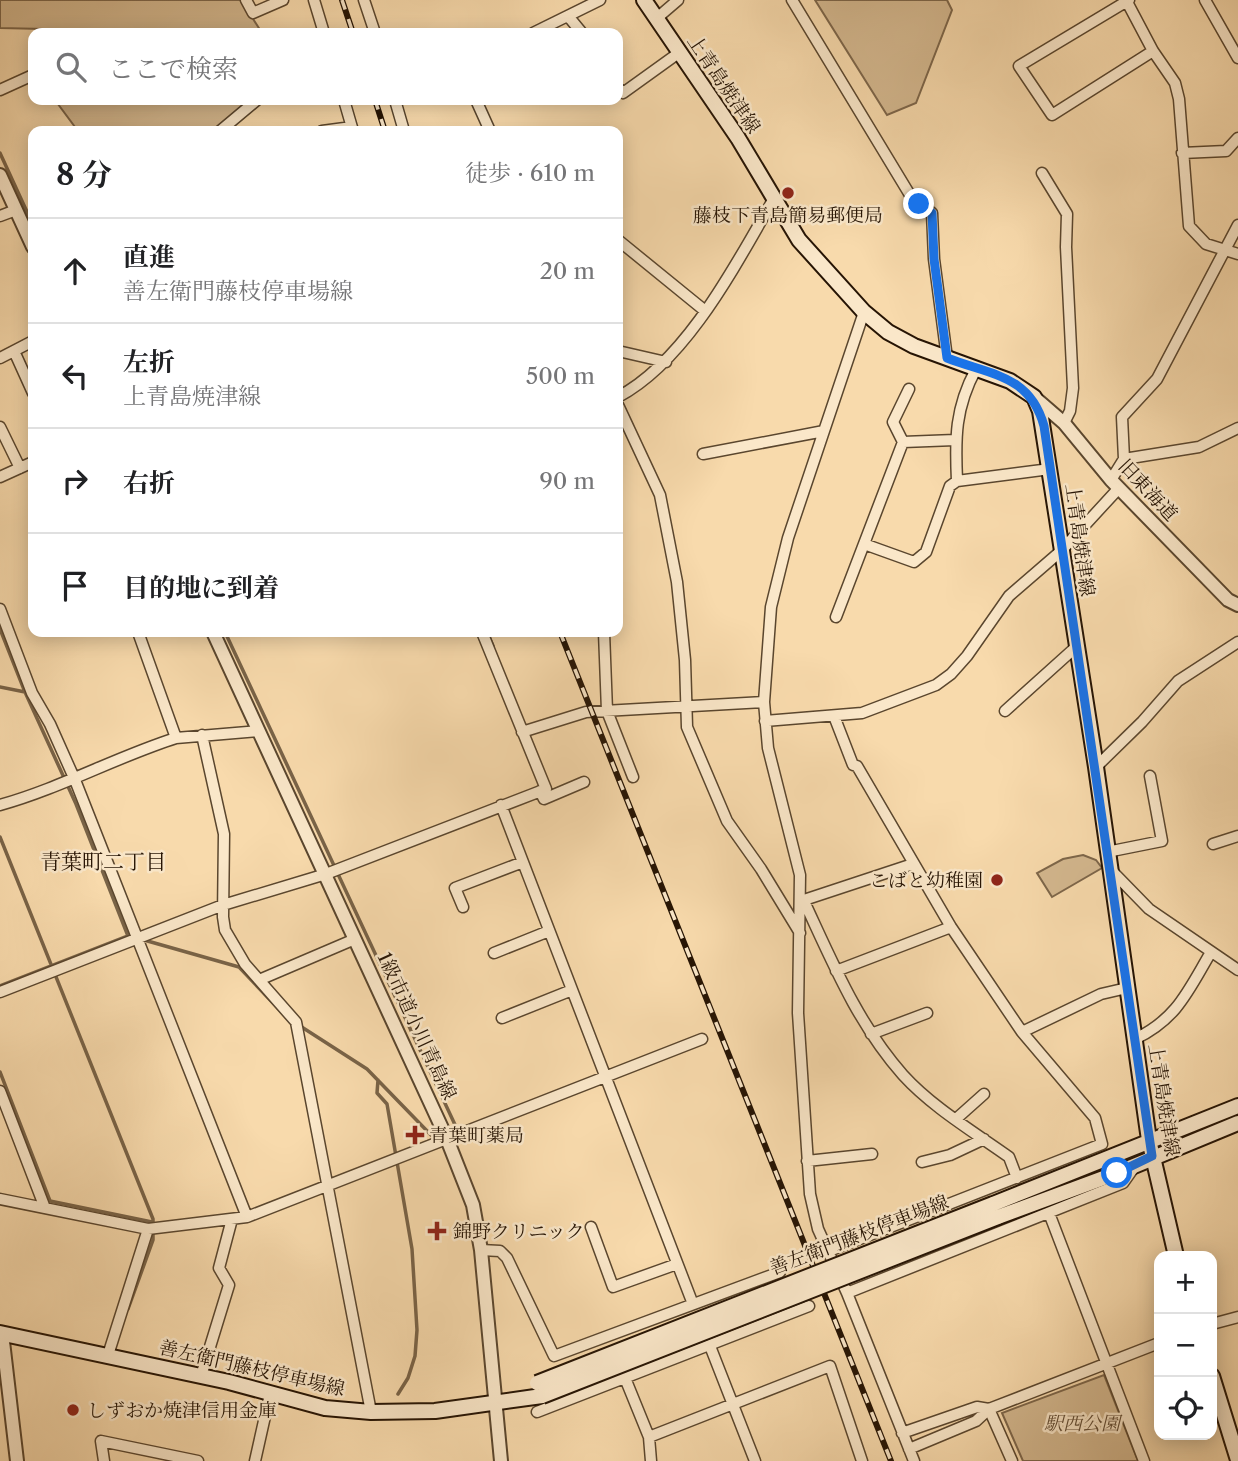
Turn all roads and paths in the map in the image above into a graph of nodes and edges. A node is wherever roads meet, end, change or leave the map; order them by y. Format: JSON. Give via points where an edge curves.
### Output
{"nodes":[{"id":1,"x":246,"y":0,"type":"edge"},
{"id":2,"x":283,"y":0,"type":"edge"},
{"id":3,"x":314,"y":0,"type":"edge"},
{"id":4,"x":365,"y":0,"type":"edge"},
{"id":5,"x":600,"y":0,"type":"edge"},
{"id":6,"x":644,"y":0,"type":"edge"},
{"id":7,"x":678,"y":0,"type":"edge"},
{"id":8,"x":792,"y":0,"type":"edge"},
{"id":9,"x":1127,"y":0,"type":"edge"},
{"id":10,"x":1205,"y":0,"type":"edge"},
{"id":11,"x":568,"y":16,"type":"junction"},
{"id":12,"x":657,"y":18,"type":"junction"},
{"id":13,"x":322,"y":28,"type":"edge"},
{"id":14,"x":373,"y":28,"type":"edge"},
{"id":15,"x":543,"y":28,"type":"edge"},
{"id":16,"x":578,"y":28,"type":"edge"},
{"id":17,"x":1153,"y":51,"type":"junction"},
{"id":18,"x":680,"y":52,"type":"junction"},
{"id":19,"x":1238,"y":58,"type":"edge"},
{"id":20,"x":28,"y":77,"type":"edge"},
{"id":21,"x":0,"y":90,"type":"edge"},
{"id":22,"x":623,"y":93,"type":"edge"},
{"id":23,"x":251,"y":105,"type":"edge"},
{"id":24,"x":346,"y":105,"type":"edge"},
{"id":25,"x":397,"y":105,"type":"edge"},
{"id":26,"x":477,"y":105,"type":"edge"},
{"id":27,"x":226,"y":126,"type":"edge"},
{"id":28,"x":352,"y":126,"type":"edge"},
{"id":29,"x":403,"y":126,"type":"edge"},
{"id":30,"x":488,"y":126,"type":"edge"},
{"id":31,"x":1238,"y":138,"type":"edge"},
{"id":32,"x":1182,"y":153,"type":"junction"},
{"id":33,"x":1042,"y":173,"type":"dead end"},
{"id":34,"x":0,"y":175,"type":"edge"},
{"id":35,"x":773,"y":200,"type":"junction"},
{"id":36,"x":16,"y":210,"type":"junction"},
{"id":37,"x":0,"y":216,"type":"edge"},
{"id":38,"x":1238,"y":225,"type":"edge"},
{"id":39,"x":28,"y":236,"type":"edge"},
{"id":40,"x":623,"y":244,"type":"edge"},
{"id":41,"x":1233,"y":253,"type":"edge"},
{"id":42,"x":704,"y":310,"type":"junction"},
{"id":43,"x":864,"y":312,"type":"junction"},
{"id":44,"x":28,"y":344,"type":"edge"},
{"id":45,"x":14,"y":351,"type":"junction"},
{"id":46,"x":623,"y":352,"type":"edge"},
{"id":47,"x":0,"y":358,"type":"edge"},
{"id":48,"x":947,"y":358,"type":"junction"},
{"id":49,"x":666,"y":362,"type":"junction"},
{"id":50,"x":976,"y":369,"type":"junction"},
{"id":51,"x":28,"y":382,"type":"edge"},
{"id":52,"x":909,"y":390,"type":"dead end"},
{"id":53,"x":623,"y":394,"type":"edge"},
{"id":54,"x":1034,"y":397,"type":"junction"},
{"id":55,"x":623,"y":416,"type":"edge"},
{"id":56,"x":1064,"y":423,"type":"junction"},
{"id":57,"x":0,"y":427,"type":"edge"},
{"id":58,"x":1238,"y":428,"type":"edge"},
{"id":59,"x":824,"y":431,"type":"junction"},
{"id":60,"x":955,"y":440,"type":"junction"},
{"id":61,"x":903,"y":442,"type":"junction"},
{"id":62,"x":703,"y":454,"type":"dead end"},
{"id":63,"x":1124,"y":459,"type":"junction"},
{"id":64,"x":28,"y":464,"type":"edge"},
{"id":65,"x":20,"y":468,"type":"junction"},
{"id":66,"x":1050,"y":469,"type":"junction"},
{"id":67,"x":0,"y":477,"type":"edge"},
{"id":68,"x":957,"y":481,"type":"junction"},
{"id":69,"x":1115,"y":484,"type":"junction"},
{"id":70,"x":864,"y":544,"type":"junction"},
{"id":71,"x":1061,"y":551,"type":"junction"},
{"id":72,"x":1238,"y":605,"type":"edge"},
{"id":73,"x":0,"y":609,"type":"edge"},
{"id":74,"x":836,"y":617,"type":"dead end"},
{"id":75,"x":140,"y":637,"type":"edge"},
{"id":76,"x":215,"y":637,"type":"edge"},
{"id":77,"x":484,"y":637,"type":"edge"},
{"id":78,"x":604,"y":637,"type":"edge"},
{"id":79,"x":1238,"y":642,"type":"edge"},
{"id":80,"x":1076,"y":647,"type":"junction"},
{"id":81,"x":764,"y":702,"type":"junction"},
{"id":82,"x":684,"y":705,"type":"junction"},
{"id":83,"x":607,"y":711,"type":"junction"},
{"id":84,"x":1005,"y":711,"type":"dead end"},
{"id":85,"x":834,"y":716,"type":"junction"},
{"id":86,"x":765,"y":721,"type":"junction"},
{"id":87,"x":259,"y":731,"type":"junction"},
{"id":88,"x":523,"y":732,"type":"junction"},
{"id":89,"x":202,"y":735,"type":"junction"},
{"id":90,"x":176,"y":738,"type":"junction"},
{"id":91,"x":1096,"y":767,"type":"junction"},
{"id":92,"x":1150,"y":776,"type":"dead end"},
{"id":93,"x":633,"y":778,"type":"dead end"},
{"id":94,"x":75,"y":780,"type":"junction"},
{"id":95,"x":584,"y":782,"type":"dead end"},
{"id":96,"x":540,"y":791,"type":"junction"},
{"id":97,"x":0,"y":805,"type":"edge"},
{"id":98,"x":501,"y":805,"type":"junction"},
{"id":99,"x":1238,"y":836,"type":"edge"},
{"id":100,"x":1213,"y":844,"type":"dead end"},
{"id":101,"x":1107,"y":852,"type":"junction"},
{"id":102,"x":523,"y":862,"type":"junction"},
{"id":103,"x":913,"y":864,"type":"junction"},
{"id":104,"x":1110,"y":869,"type":"junction"},
{"id":105,"x":326,"y":874,"type":"junction"},
{"id":106,"x":803,"y":897,"type":"junction"},
{"id":107,"x":223,"y":905,"type":"junction"},
{"id":108,"x":463,"y":907,"type":"dead end"},
{"id":109,"x":951,"y":927,"type":"junction"},
{"id":110,"x":549,"y":931,"type":"junction"},
{"id":111,"x":800,"y":935,"type":"junction"},
{"id":112,"x":135,"y":939,"type":"junction"},
{"id":113,"x":355,"y":939,"type":"junction"},
{"id":114,"x":1211,"y":952,"type":"junction"},
{"id":115,"x":494,"y":953,"type":"dead end"},
{"id":116,"x":1238,"y":970,"type":"edge"},
{"id":117,"x":836,"y":971,"type":"junction"},
{"id":118,"x":259,"y":980,"type":"junction"},
{"id":119,"x":1127,"y":988,"type":"junction"},
{"id":120,"x":572,"y":990,"type":"junction"},
{"id":121,"x":0,"y":992,"type":"edge"},
{"id":122,"x":927,"y":1013,"type":"dead end"},
{"id":123,"x":502,"y":1018,"type":"dead end"},
{"id":124,"x":1022,"y":1032,"type":"junction"},
{"id":125,"x":871,"y":1034,"type":"junction"},
{"id":126,"x":702,"y":1039,"type":"dead end"},
{"id":127,"x":1135,"y":1039,"type":"junction"},
{"id":128,"x":607,"y":1079,"type":"junction"},
{"id":129,"x":0,"y":1091,"type":"edge"},
{"id":130,"x":984,"y":1094,"type":"dead end"},
{"id":131,"x":1238,"y":1106,"type":"edge"},
{"id":132,"x":956,"y":1119,"type":"junction"},
{"id":133,"x":1238,"y":1123,"type":"edge"},
{"id":134,"x":447,"y":1139,"type":"junction"},
{"id":135,"x":984,"y":1139,"type":"junction"},
{"id":136,"x":1149,"y":1140,"type":"junction"},
{"id":137,"x":872,"y":1154,"type":"dead end"},
{"id":138,"x":1152,"y":1156,"type":"junction"},
{"id":139,"x":807,"y":1161,"type":"junction"},
{"id":140,"x":922,"y":1162,"type":"dead end"},
{"id":141,"x":1136,"y":1164,"type":"junction"},
{"id":142,"x":1017,"y":1178,"type":"junction"},
{"id":143,"x":326,"y":1185,"type":"junction"},
{"id":144,"x":0,"y":1199,"type":"edge"},
{"id":145,"x":45,"y":1208,"type":"junction"},
{"id":146,"x":995,"y":1210,"type":"junction"},
{"id":147,"x":1049,"y":1213,"type":"junction"},
{"id":148,"x":247,"y":1217,"type":"junction"},
{"id":149,"x":232,"y":1219,"type":"junction"},
{"id":150,"x":591,"y":1227,"type":"dead end"},
{"id":151,"x":148,"y":1229,"type":"junction"},
{"id":152,"x":481,"y":1250,"type":"junction"},
{"id":153,"x":829,"y":1251,"type":"junction"},
{"id":154,"x":1175,"y":1251,"type":"edge"},
{"id":155,"x":677,"y":1264,"type":"junction"},
{"id":156,"x":780,"y":1272,"type":"dead end"},
{"id":157,"x":847,"y":1293,"type":"junction"},
{"id":158,"x":691,"y":1300,"type":"dead end"},
{"id":159,"x":809,"y":1306,"type":"dead end"},
{"id":160,"x":1238,"y":1317,"type":"edge"},
{"id":161,"x":1217,"y":1323,"type":"edge"},
{"id":162,"x":1,"y":1333,"type":"edge"},
{"id":163,"x":1154,"y":1345,"type":"edge"},
{"id":164,"x":709,"y":1346,"type":"junction"},
{"id":165,"x":108,"y":1355,"type":"junction"},
{"id":166,"x":1106,"y":1363,"type":"junction"},
{"id":167,"x":201,"y":1376,"type":"junction"},
{"id":168,"x":1212,"y":1377,"type":"edge"},
{"id":169,"x":625,"y":1378,"type":"junction"},
{"id":170,"x":270,"y":1394,"type":"junction"},
{"id":171,"x":496,"y":1403,"type":"junction"},
{"id":172,"x":733,"y":1405,"type":"junction"},
{"id":173,"x":989,"y":1409,"type":"junction"},
{"id":174,"x":371,"y":1412,"type":"junction"},
{"id":175,"x":537,"y":1412,"type":"dead end"},
{"id":176,"x":902,"y":1433,"type":"junction"},
{"id":177,"x":649,"y":1437,"type":"junction"},
{"id":178,"x":909,"y":1449,"type":"junction"},
{"id":179,"x":178,"y":1459,"type":"edge"},
{"id":180,"x":1238,"y":1460,"type":"edge"},
{"id":181,"x":17,"y":1461,"type":"edge"},
{"id":182,"x":104,"y":1461,"type":"edge"},
{"id":183,"x":198,"y":1461,"type":"edge"},
{"id":184,"x":255,"y":1461,"type":"edge"},
{"id":185,"x":501,"y":1461,"type":"edge"},
{"id":186,"x":651,"y":1461,"type":"edge"},
{"id":187,"x":755,"y":1461,"type":"edge"},
{"id":188,"x":862,"y":1461,"type":"edge"},
{"id":189,"x":914,"y":1461,"type":"edge"},
{"id":190,"x":1012,"y":1461,"type":"edge"},
{"id":191,"x":1144,"y":1461,"type":"edge"}],
"edges":[{"from":1,"to":2,"type":"street","via":[[253,13]]},
{"from":3,"to":13,"type":"street"},
{"from":4,"to":14,"type":"street"},
{"from":5,"to":11,"type":"street"},
{"from":6,"to":12,"type":"main road","name":"上青島焼津線"},
{"from":7,"to":12,"type":"street"},
{"from":8,"to":48,"type":"street","via":[[910,195],[932,213]]},
{"from":9,"to":17,"type":"street"},
{"from":9,"to":17,"type":"street","via":[[1019,66],[1052,114]]},
{"from":10,"to":19,"type":"street"},
{"from":11,"to":15,"type":"street"},
{"from":11,"to":16,"type":"street"},
{"from":12,"to":18,"type":"main road","name":"上青島焼津線"},
{"from":17,"to":32,"type":"street","via":[[1175,83]]},
{"from":18,"to":22,"type":"street"},
{"from":18,"to":35,"type":"main road","name":"上青島焼津線"},
{"from":20,"to":21,"type":"street"},
{"from":23,"to":27,"type":"street"},
{"from":24,"to":28,"type":"street"},
{"from":25,"to":29,"type":"street"},
{"from":26,"to":30,"type":"street"},
{"from":31,"to":32,"type":"street","via":[[1226,151]]},
{"from":32,"to":41,"type":"street","via":[[1189,226],[1206,244]]},
{"from":33,"to":56,"type":"street","via":[[1068,214],[1073,388]]},
{"from":34,"to":36,"type":"street"},
{"from":35,"to":42,"type":"street"},
{"from":35,"to":43,"type":"main road","name":"上青島焼津線","via":[[799,240]]},
{"from":36,"to":37,"type":"street"},
{"from":36,"to":39,"type":"street"},
{"from":38,"to":41,"type":"street"},
{"from":40,"to":42,"type":"street"},
{"from":41,"to":63,"type":"street","via":[[1157,379],[1122,417]]},
{"from":42,"to":49,"type":"street"},
{"from":43,"to":48,"type":"main road","name":"上青島焼津線","via":[[888,332]]},
{"from":43,"to":59,"type":"street"},
{"from":44,"to":45,"type":"street"},
{"from":45,"to":47,"type":"street"},
{"from":45,"to":51,"type":"street"},
{"from":46,"to":49,"type":"street"},
{"from":48,"to":50,"type":"main road","name":"上青島焼津線"},
{"from":49,"to":53,"type":"street"},
{"from":50,"to":54,"type":"main road","name":"上青島焼津線","via":[[1010,381]]},
{"from":50,"to":60,"type":"street","via":[[962,395]]},
{"from":52,"to":61,"type":"street","via":[[893,422]]},
{"from":54,"to":56,"type":"street","name":"旧東海道"},
{"from":54,"to":66,"type":"main road","name":"上青島焼津線"},
{"from":55,"to":82,"type":"street","via":[[660,495],[677,582],[685,660]]},
{"from":56,"to":69,"type":"street","name":"旧東海道"},
{"from":57,"to":65,"type":"street"},
{"from":58,"to":63,"type":"street","via":[[1199,447]]},
{"from":59,"to":62,"type":"street"},
{"from":59,"to":81,"type":"street","via":[[788,538],[771,607]]},
{"from":60,"to":61,"type":"street"},
{"from":60,"to":68,"type":"street"},
{"from":61,"to":70,"type":"street"},
{"from":63,"to":69,"type":"street"},
{"from":64,"to":65,"type":"street"},
{"from":65,"to":67,"type":"street"},
{"from":66,"to":68,"type":"street"},
{"from":66,"to":71,"type":"main road","name":"上青島焼津線"},
{"from":68,"to":70,"type":"street","via":[[950,485],[926,552],[914,562]]},
{"from":69,"to":71,"type":"street"},
{"from":69,"to":72,"type":"street","name":"旧東海道"},
{"from":70,"to":74,"type":"street"},
{"from":71,"to":80,"type":"main road","name":"上青島焼津線"},
{"from":71,"to":85,"type":"street","via":[[1009,596],[951,674],[915,695],[862,713]]},
{"from":73,"to":94,"type":"street","via":[[32,693]]},
{"from":75,"to":90,"type":"street"},
{"from":76,"to":87,"type":"street","name":"1級市道小川青島線"},
{"from":77,"to":88,"type":"street"},
{"from":78,"to":83,"type":"street"},
{"from":79,"to":91,"type":"street","via":[[1178,681]]},
{"from":80,"to":84,"type":"street"},
{"from":80,"to":91,"type":"main road","name":"上青島焼津線"},
{"from":81,"to":82,"type":"street"},
{"from":81,"to":86,"type":"street"},
{"from":82,"to":83,"type":"street"},
{"from":82,"to":111,"type":"street","via":[[687,727],[727,821]]},
{"from":83,"to":88,"type":"street","via":[[573,714]]},
{"from":83,"to":93,"type":"street"},
{"from":85,"to":86,"type":"street"},
{"from":85,"to":103,"type":"street","via":[[853,765]]},
{"from":86,"to":106,"type":"street"},
{"from":87,"to":89,"type":"street"},
{"from":87,"to":105,"type":"street","name":"1級市道小川青島線"},
{"from":88,"to":96,"type":"street","via":[[546,789]]},
{"from":89,"to":90,"type":"street"},
{"from":89,"to":107,"type":"street","via":[[224,834]]},
{"from":90,"to":94,"type":"street","via":[[99,766]]},
{"from":91,"to":101,"type":"main road","name":"上青島焼津線"},
{"from":92,"to":101,"type":"street","via":[[1162,841]]},
{"from":94,"to":97,"type":"street"},
{"from":94,"to":112,"type":"street"},
{"from":95,"to":96,"type":"street","via":[[544,799]]},
{"from":96,"to":98,"type":"street"},
{"from":98,"to":102,"type":"street"},
{"from":98,"to":105,"type":"street"},
{"from":99,"to":100,"type":"street"},
{"from":101,"to":104,"type":"main road","name":"上青島焼津線"},
{"from":102,"to":108,"type":"street","via":[[455,888]]},
{"from":102,"to":110,"type":"street"},
{"from":103,"to":106,"type":"street"},
{"from":103,"to":109,"type":"street"},
{"from":104,"to":114,"type":"street","via":[[1149,909]]},
{"from":104,"to":119,"type":"main road","name":"上青島焼津線"},
{"from":105,"to":107,"type":"street"},
{"from":105,"to":113,"type":"street","name":"1級市道小川青島線"},
{"from":106,"to":111,"type":"street"},
{"from":106,"to":117,"type":"street"},
{"from":107,"to":112,"type":"street"},
{"from":107,"to":118,"type":"street","via":[[226,930]]},
{"from":109,"to":117,"type":"street"},
{"from":109,"to":124,"type":"street"},
{"from":110,"to":115,"type":"street"},
{"from":110,"to":120,"type":"street"},
{"from":111,"to":139,"type":"street","via":[[798,1013]]},
{"from":112,"to":121,"type":"street"},
{"from":112,"to":148,"type":"street"},
{"from":113,"to":118,"type":"street"},
{"from":113,"to":134,"type":"street","name":"1級市道小川青島線"},
{"from":114,"to":116,"type":"street"},
{"from":114,"to":127,"type":"street","via":[[1179,1005],[1159,1028]]},
{"from":117,"to":125,"type":"street"},
{"from":118,"to":143,"type":"street","via":[[296,1022]]},
{"from":119,"to":124,"type":"street","via":[[1101,994]]},
{"from":119,"to":127,"type":"main road","name":"上青島焼津線"},
{"from":120,"to":123,"type":"street"},
{"from":120,"to":128,"type":"street"},
{"from":122,"to":125,"type":"street"},
{"from":124,"to":142,"type":"street","via":[[1095,1118],[1102,1144]]},
{"from":125,"to":132,"type":"street","via":[[904,1076]]},
{"from":126,"to":128,"type":"street"},
{"from":127,"to":136,"type":"main road","name":"上青島焼津線"},
{"from":128,"to":134,"type":"street"},
{"from":128,"to":155,"type":"street"},
{"from":129,"to":145,"type":"street"},
{"from":130,"to":132,"type":"street"},
{"from":131,"to":136,"type":"main road","name":"善左衛門藤枝停車場線"},
{"from":132,"to":135,"type":"street"},
{"from":133,"to":138,"type":"main road","name":"善左衛門藤枝停車場線"},
{"from":134,"to":143,"type":"street"},
{"from":134,"to":152,"type":"street","name":"1級市道小川青島線","via":[[473,1205]]},
{"from":135,"to":140,"type":"street"},
{"from":135,"to":142,"type":"street","via":[[1009,1157]]},
{"from":136,"to":138,"type":"main road","name":"上青島焼津線"},
{"from":136,"to":146,"type":"main road","name":"善左衛門藤枝停車場線"},
{"from":137,"to":139,"type":"street"},
{"from":138,"to":141,"type":"main road","name":"善左衛門藤枝停車場線"},
{"from":138,"to":154,"type":"main road","name":"上青島焼津線"},
{"from":139,"to":153,"type":"street","via":[[818,1229]]},
{"from":141,"to":146,"type":"main road","name":"善左衛門藤枝停車場線"},
{"from":141,"to":147,"type":"street","via":[[1123,1183]]},
{"from":142,"to":153,"type":"street"},
{"from":143,"to":148,"type":"street"},
{"from":143,"to":174,"type":"street"},
{"from":144,"to":145,"type":"street"},
{"from":145,"to":151,"type":"street"},
{"from":146,"to":171,"type":"main road","name":"善左衛門藤枝停車場線","bridge":true},
{"from":147,"to":157,"type":"street"},
{"from":147,"to":166,"type":"street"},
{"from":148,"to":149,"type":"street"},
{"from":149,"to":151,"type":"street"},
{"from":149,"to":167,"type":"street","via":[[219,1268],[229,1285]]},
{"from":150,"to":155,"type":"street","via":[[612,1287]]},
{"from":151,"to":165,"type":"street"},
{"from":152,"to":156,"type":"street","via":[[500,1251],[507,1258],[554,1356]]},
{"from":152,"to":171,"type":"street","name":"1級市道小川青島線"},
{"from":153,"to":157,"type":"street"},
{"from":155,"to":158,"type":"street"},
{"from":157,"to":176,"type":"street"},
{"from":159,"to":164,"type":"street"},
{"from":160,"to":161,"type":"street"},
{"from":162,"to":165,"type":"main road","name":"善左衛門藤枝停車場線"},
{"from":162,"to":181,"type":"street"},
{"from":163,"to":166,"type":"street"},
{"from":164,"to":169,"type":"street"},
{"from":164,"to":172,"type":"street"},
{"from":165,"to":167,"type":"main road","name":"善左衛門藤枝停車場線"},
{"from":166,"to":173,"type":"street"},
{"from":166,"to":191,"type":"street"},
{"from":167,"to":170,"type":"main road","name":"善左衛門藤枝停車場線"},
{"from":168,"to":180,"type":"main road"},
{"from":169,"to":175,"type":"street"},
{"from":169,"to":177,"type":"street"},
{"from":170,"to":174,"type":"main road","name":"善左衛門藤枝停車場線","via":[[325,1408]]},
{"from":170,"to":184,"type":"street"},
{"from":171,"to":174,"type":"main road","name":"善左衛門藤枝停車場線","via":[[435,1411]]},
{"from":171,"to":185,"type":"street","name":"1級市道小川青島線"},
{"from":172,"to":177,"type":"street"},
{"from":172,"to":187,"type":"street"},
{"from":172,"to":188,"type":"street","via":[[830,1366]]},
{"from":173,"to":176,"type":"street","via":[[977,1407]]},
{"from":173,"to":178,"type":"street","via":[[976,1421]]},
{"from":173,"to":190,"type":"street"},
{"from":176,"to":178,"type":"street"},
{"from":177,"to":186,"type":"street"},
{"from":178,"to":189,"type":"street"},
{"from":179,"to":182,"type":"street","via":[[101,1441]]},
{"from":179,"to":183,"type":"street"}]}
